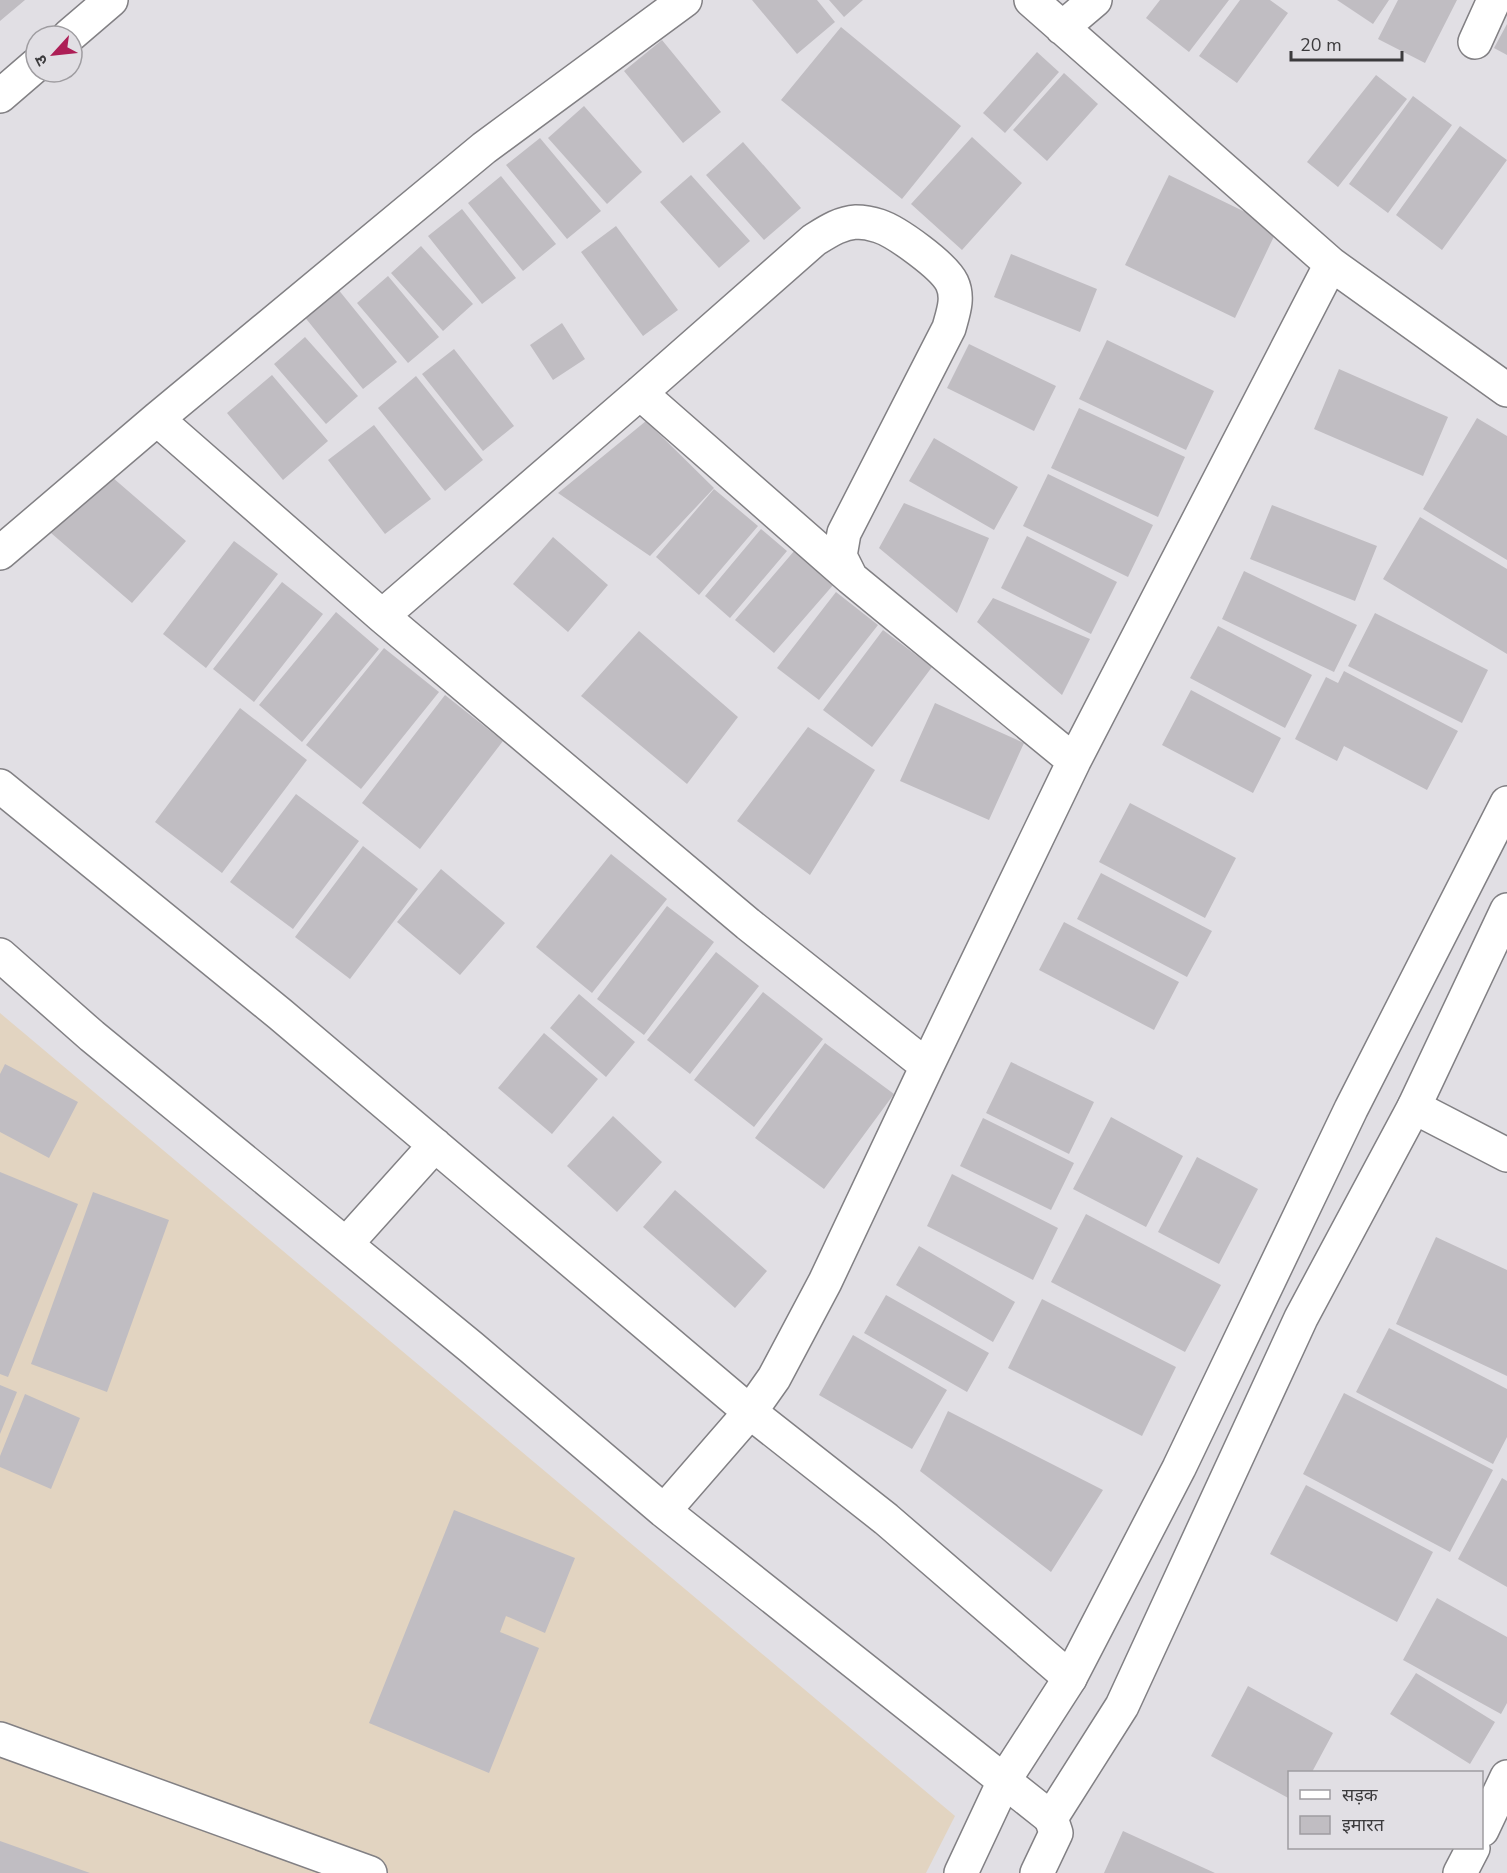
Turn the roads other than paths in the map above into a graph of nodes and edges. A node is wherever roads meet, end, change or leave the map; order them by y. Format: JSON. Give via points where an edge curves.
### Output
{"nodes":[{"id":1,"x":111,"y":0,"type":"edge"},
{"id":2,"x":1031,"y":0,"type":"edge"},
{"id":3,"x":1095,"y":0,"type":"edge"},
{"id":4,"x":1494,"y":0,"type":"edge"},
{"id":5,"x":678,"y":2,"type":"edge"},
{"id":6,"x":83,"y":24,"type":"edge"},
{"id":7,"x":1062,"y":28,"type":"junction"},
{"id":8,"x":1475,"y":42,"type":"dead end"},
{"id":9,"x":24,"y":75,"type":"edge"},
{"id":10,"x":0,"y":96,"type":"edge"},
{"id":11,"x":1331,"y":264,"type":"junction"},
{"id":12,"x":1507,"y":390,"type":"edge"},
{"id":13,"x":640,"y":393,"type":"junction"},
{"id":14,"x":157,"y":419,"type":"junction"},
{"id":15,"x":0,"y":553,"type":"edge"},
{"id":16,"x":851,"y":578,"type":"junction"},
{"id":17,"x":382,"y":616,"type":"junction"},
{"id":18,"x":1074,"y":761,"type":"junction"},
{"id":19,"x":0,"y":786,"type":"edge"},
{"id":20,"x":1507,"y":803,"type":"edge"},
{"id":21,"x":1507,"y":910,"type":"edge"},
{"id":22,"x":0,"y":955,"type":"edge"},
{"id":23,"x":927,"y":1066,"type":"junction"},
{"id":24,"x":1414,"y":1107,"type":"junction"},
{"id":25,"x":435,"y":1145,"type":"junction"},
{"id":26,"x":1507,"y":1155,"type":"edge"},
{"id":27,"x":346,"y":1244,"type":"junction"},
{"id":28,"x":750,"y":1412,"type":"junction"},
{"id":29,"x":664,"y":1511,"type":"junction"},
{"id":30,"x":1070,"y":1678,"type":"junction"},
{"id":31,"x":0,"y":1739,"type":"edge"},
{"id":32,"x":1507,"y":1777,"type":"edge"},
{"id":33,"x":1005,"y":1779,"type":"junction"},
{"id":34,"x":1051,"y":1818,"type":"junction"},
{"id":35,"x":1483,"y":1828,"type":"edge"},
{"id":36,"x":1472,"y":1849,"type":"edge"},
{"id":37,"x":370,"y":1873,"type":"edge"},
{"id":38,"x":961,"y":1873,"type":"edge"},
{"id":39,"x":1037,"y":1873,"type":"edge"},
{"id":40,"x":1460,"y":1873,"type":"edge"}],
"edges":[{"from":1,"to":6,"type":"street"},
{"from":2,"to":7,"type":"street"},
{"from":3,"to":7,"type":"street"},
{"from":4,"to":8,"type":"street"},
{"from":5,"to":14,"type":"street","via":[[484,148]]},
{"from":7,"to":11,"type":"street"},
{"from":9,"to":10,"type":"street"},
{"from":11,"to":12,"type":"street"},
{"from":11,"to":18,"type":"street"},
{"from":13,"to":16,"type":"street"},
{"from":13,"to":16,"type":"street","via":[[814,240],[835,227],[857,222],[880,226],[936,263],[952,283],[956,304],[949,328],[844,533],[840,556]]},
{"from":13,"to":17,"type":"street"},
{"from":14,"to":15,"type":"street"},
{"from":14,"to":17,"type":"street"},
{"from":16,"to":18,"type":"street"},
{"from":17,"to":23,"type":"street","via":[[748,924]]},
{"from":18,"to":23,"type":"street"},
{"from":19,"to":25,"type":"street"},
{"from":20,"to":30,"type":"street","via":[[1351,1109],[1179,1468]]},
{"from":21,"to":24,"type":"street"},
{"from":22,"to":27,"type":"street","via":[[92,1036]]},
{"from":23,"to":28,"type":"street","via":[[825,1282],[774,1378]]},
{"from":24,"to":26,"type":"street"},
{"from":24,"to":34,"type":"street","via":[[1301,1318],[1122,1706]]},
{"from":25,"to":27,"type":"street"},
{"from":25,"to":28,"type":"street"},
{"from":27,"to":29,"type":"street"},
{"from":28,"to":29,"type":"street"},
{"from":28,"to":30,"type":"street","via":[[886,1519]]},
{"from":29,"to":33,"type":"street"},
{"from":30,"to":33,"type":"street"},
{"from":31,"to":37,"type":"street"},
{"from":32,"to":35,"type":"street"},
{"from":33,"to":34,"type":"street"},
{"from":33,"to":38,"type":"street"},
{"from":34,"to":39,"type":"street","via":[[1056,1833]]},
{"from":36,"to":40,"type":"street"}]}
